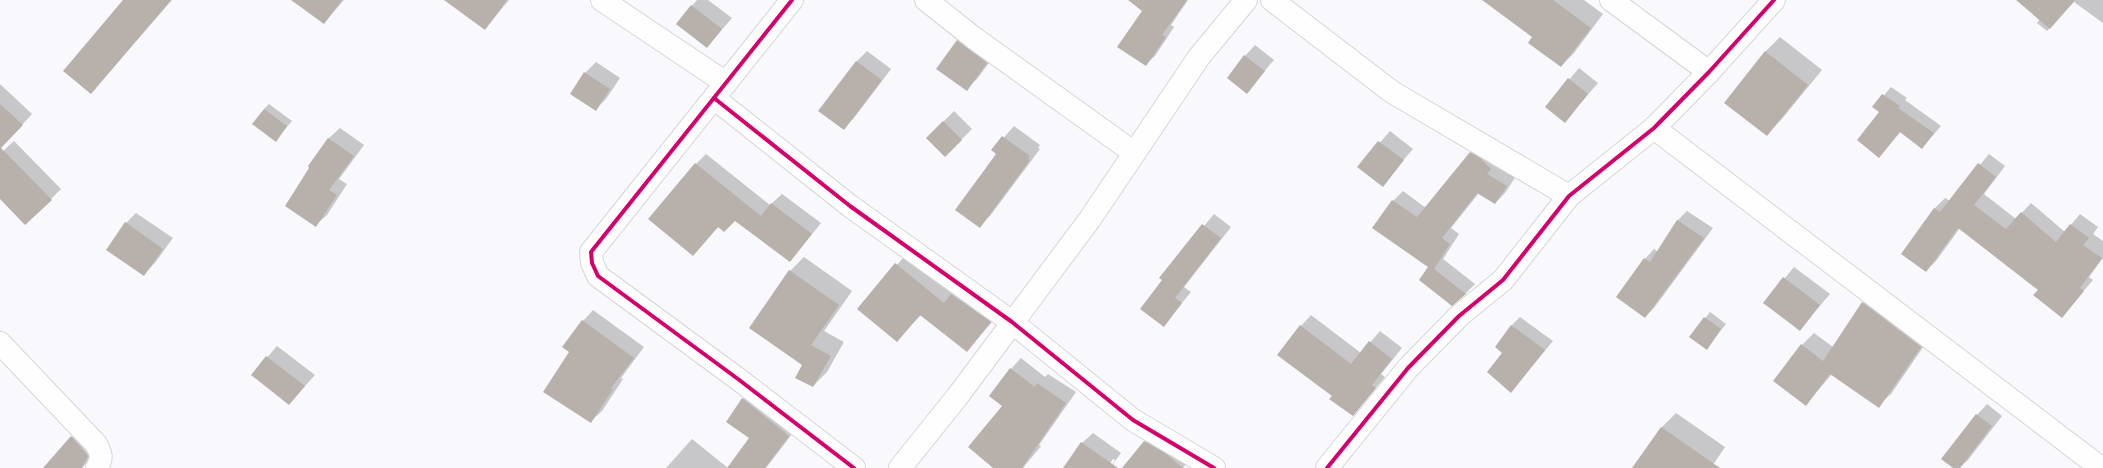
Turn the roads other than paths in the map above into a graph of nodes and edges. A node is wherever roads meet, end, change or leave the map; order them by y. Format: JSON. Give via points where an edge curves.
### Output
{"nodes":[{"id":1,"x":602,"y":0,"type":"edge"},
{"id":2,"x":792,"y":0,"type":"edge"},
{"id":3,"x":926,"y":0,"type":"edge"},
{"id":4,"x":1246,"y":0,"type":"edge"},
{"id":5,"x":1272,"y":0,"type":"edge"},
{"id":6,"x":1611,"y":0,"type":"edge"},
{"id":7,"x":1774,"y":0,"type":"edge"},
{"id":8,"x":1709,"y":72,"type":"junction"},
{"id":9,"x":720,"y":91,"type":"junction"},
{"id":10,"x":1654,"y":128,"type":"junction"},
{"id":11,"x":1133,"y":152,"type":"junction"},
{"id":12,"x":1569,"y":196,"type":"junction"},
{"id":13,"x":1012,"y":322,"type":"junction"},
{"id":14,"x":0,"y":343,"type":"edge"},
{"id":15,"x":97,"y":468,"type":"edge"},
{"id":16,"x":854,"y":468,"type":"edge"},
{"id":17,"x":900,"y":468,"type":"edge"},
{"id":18,"x":1214,"y":468,"type":"edge"},
{"id":19,"x":1327,"y":468,"type":"edge"},
{"id":20,"x":2101,"y":468,"type":"edge"}],
"edges":[{"from":1,"to":9,"type":"street"},
{"from":2,"to":9,"type":"street"},
{"from":3,"to":11,"type":"street","via":[[974,38]]},
{"from":4,"to":11,"type":"street","via":[[1199,56]]},
{"from":5,"to":12,"type":"street","via":[[1392,92]]},
{"from":6,"to":8,"type":"street"},
{"from":7,"to":8,"type":"street"},
{"from":8,"to":10,"type":"street"},
{"from":9,"to":13,"type":"street","via":[[850,206]]},
{"from":9,"to":16,"type":"street","via":[[591,252],[592,263],[598,276]]},
{"from":10,"to":12,"type":"street"},
{"from":10,"to":20,"type":"street"},
{"from":11,"to":13,"type":"street","via":[[1090,219]]},
{"from":12,"to":19,"type":"street","via":[[1503,280],[1459,316],[1408,368]]},
{"from":13,"to":17,"type":"street","via":[[958,397]]},
{"from":13,"to":18,"type":"street","via":[[1133,420]]},
{"from":14,"to":15,"type":"street","via":[[96,444],[101,454],[101,462]]}]}
